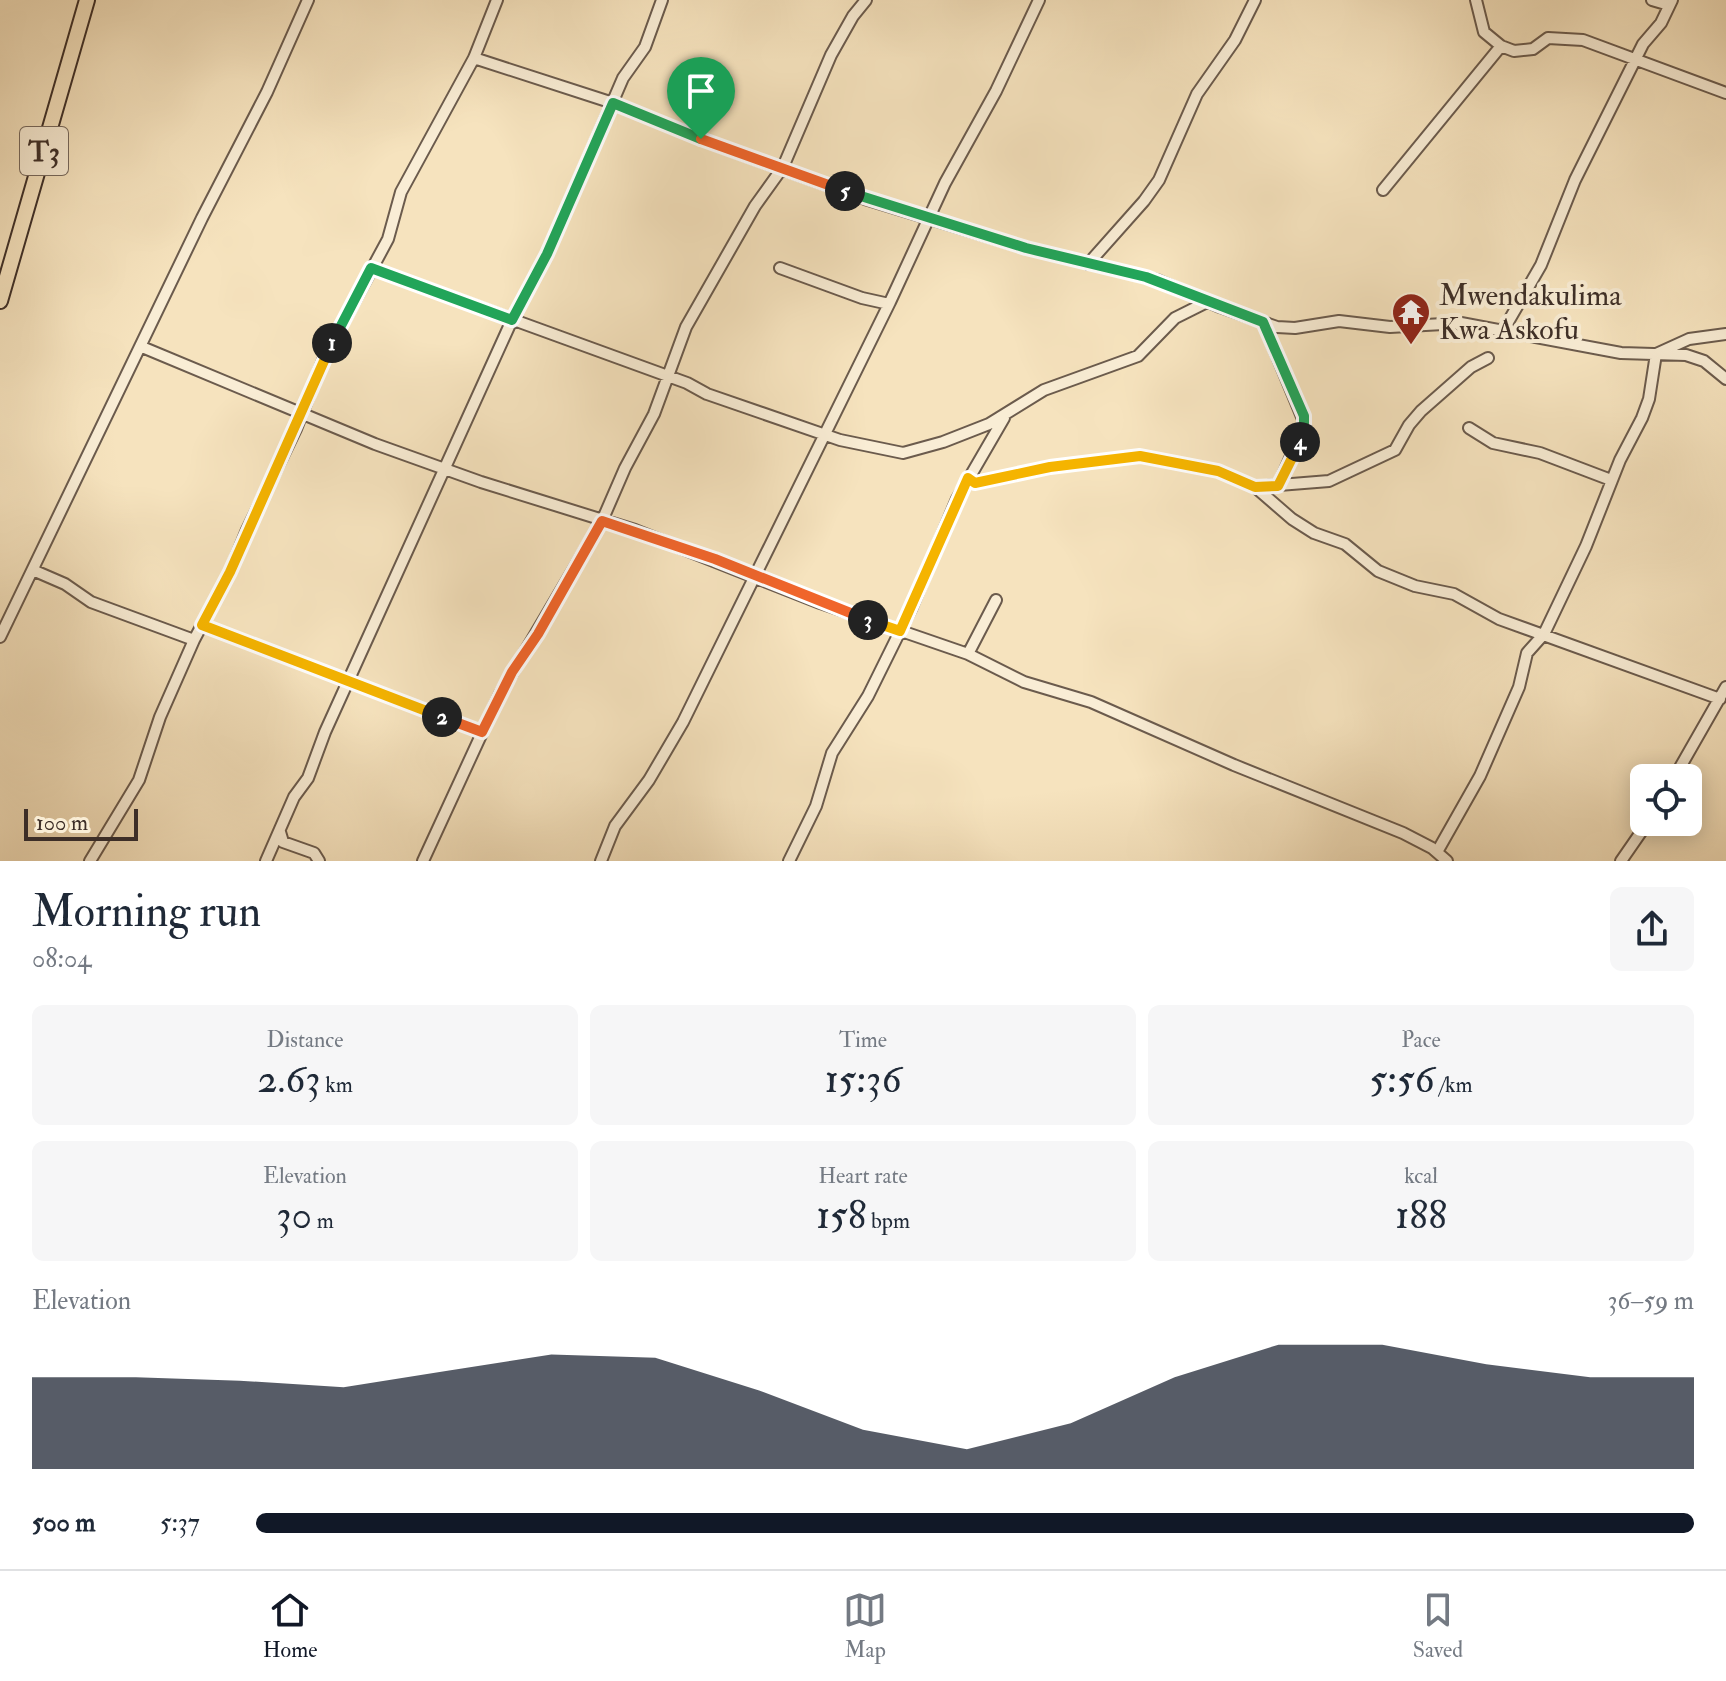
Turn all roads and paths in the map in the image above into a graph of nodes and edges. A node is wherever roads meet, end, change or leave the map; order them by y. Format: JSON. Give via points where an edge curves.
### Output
{"nodes":[{"id":1,"x":87,"y":0,"type":"edge"},
{"id":2,"x":308,"y":0,"type":"edge"},
{"id":3,"x":497,"y":0,"type":"edge"},
{"id":4,"x":662,"y":0,"type":"edge"},
{"id":5,"x":866,"y":0,"type":"edge"},
{"id":6,"x":1039,"y":0,"type":"edge"},
{"id":7,"x":1255,"y":0,"type":"edge"},
{"id":8,"x":1466,"y":0,"type":"edge"},
{"id":9,"x":1652,"y":0,"type":"edge"},
{"id":10,"x":1671,"y":2,"type":"edge"},
{"id":11,"x":1477,"y":3,"type":"edge"},
{"id":12,"x":1501,"y":46,"type":"junction"},
{"id":13,"x":474,"y":58,"type":"junction"},
{"id":14,"x":1637,"y":58,"type":"junction"},
{"id":15,"x":1726,"y":93,"type":"edge"},
{"id":16,"x":613,"y":103,"type":"junction"},
{"id":17,"x":783,"y":167,"type":"junction"},
{"id":18,"x":1383,"y":190,"type":"dead end"},
{"id":19,"x":929,"y":216,"type":"junction"},
{"id":20,"x":1088,"y":264,"type":"junction"},
{"id":21,"x":371,"y":268,"type":"junction"},
{"id":22,"x":780,"y":268,"type":"dead end"},
{"id":23,"x":0,"y":301,"type":"edge"},
{"id":24,"x":1207,"y":302,"type":"junction"},
{"id":25,"x":889,"y":304,"type":"junction"},
{"id":26,"x":512,"y":320,"type":"junction"},
{"id":27,"x":1263,"y":322,"type":"junction"},
{"id":28,"x":1504,"y":329,"type":"junction"},
{"id":29,"x":1726,"y":334,"type":"edge"},
{"id":30,"x":142,"y":347,"type":"junction"},
{"id":31,"x":1656,"y":354,"type":"junction"},
{"id":32,"x":1488,"y":358,"type":"dead end"},
{"id":33,"x":669,"y":378,"type":"junction"},
{"id":34,"x":1726,"y":379,"type":"edge"},
{"id":35,"x":1007,"y":413,"type":"junction"},
{"id":36,"x":302,"y":414,"type":"junction"},
{"id":37,"x":1469,"y":428,"type":"dead end"},
{"id":38,"x":825,"y":434,"type":"junction"},
{"id":39,"x":446,"y":470,"type":"junction"},
{"id":40,"x":968,"y":478,"type":"junction"},
{"id":41,"x":1611,"y":480,"type":"junction"},
{"id":42,"x":1278,"y":486,"type":"junction"},
{"id":43,"x":1255,"y":487,"type":"junction"},
{"id":44,"x":602,"y":521,"type":"junction"},
{"id":45,"x":35,"y":571,"type":"junction"},
{"id":46,"x":754,"y":576,"type":"junction"},
{"id":47,"x":996,"y":600,"type":"dead end"},
{"id":48,"x":202,"y":625,"type":"junction"},
{"id":49,"x":900,"y":631,"type":"junction"},
{"id":50,"x":1544,"y":634,"type":"junction"},
{"id":51,"x":0,"y":637,"type":"edge"},
{"id":52,"x":194,"y":640,"type":"junction"},
{"id":53,"x":968,"y":654,"type":"junction"},
{"id":54,"x":350,"y":681,"type":"junction"},
{"id":55,"x":1726,"y":687,"type":"edge"},
{"id":56,"x":1720,"y":699,"type":"junction"},
{"id":57,"x":482,"y":732,"type":"junction"},
{"id":58,"x":1682,"y":764,"type":"edge"},
{"id":59,"x":280,"y":832,"type":"junction"},
{"id":60,"x":1638,"y":836,"type":"edge"},
{"id":61,"x":1437,"y":852,"type":"junction"},
{"id":62,"x":90,"y":861,"type":"edge"},
{"id":63,"x":266,"y":861,"type":"edge"},
{"id":64,"x":319,"y":861,"type":"edge"},
{"id":65,"x":423,"y":861,"type":"edge"},
{"id":66,"x":601,"y":861,"type":"edge"},
{"id":67,"x":789,"y":861,"type":"edge"},
{"id":68,"x":1447,"y":861,"type":"edge"},
{"id":69,"x":1621,"y":861,"type":"edge"}],
"edges":[{"from":1,"to":23,"type":"highway","number":"T3"},
{"from":2,"to":30,"type":"street"},
{"from":3,"to":13,"type":"street"},
{"from":4,"to":16,"type":"street","via":[[645,47]]},
{"from":5,"to":17,"type":"street","via":[[831,55]]},
{"from":6,"to":19,"type":"street"},
{"from":7,"to":20,"type":"street","via":[[1197,94],[1159,180]]},
{"from":8,"to":11,"type":"street"},
{"from":9,"to":10,"type":"street"},
{"from":10,"to":14,"type":"street"},
{"from":11,"to":12,"type":"street","via":[[1484,32]]},
{"from":12,"to":14,"type":"street","via":[[1514,51],[1533,49],[1548,38],[1583,40]]},
{"from":12,"to":18,"type":"street"},
{"from":13,"to":16,"type":"street"},
{"from":13,"to":21,"type":"street","via":[[401,192],[394,224]]},
{"from":14,"to":15,"type":"street"},
{"from":14,"to":28,"type":"street","via":[[1575,180],[1541,265]]},
{"from":16,"to":17,"type":"street"},
{"from":16,"to":26,"type":"street"},
{"from":17,"to":19,"type":"street","via":[[865,199]]},
{"from":17,"to":33,"type":"street","via":[[689,322]]},
{"from":19,"to":20,"type":"street"},
{"from":19,"to":25,"type":"street"},
{"from":20,"to":24,"type":"street","via":[[1157,280]]},
{"from":21,"to":26,"type":"street"},
{"from":21,"to":36,"type":"street","via":[[324,358]]},
{"from":22,"to":25,"type":"street"},
{"from":24,"to":27,"type":"street"},
{"from":24,"to":35,"type":"street","via":[[1175,318],[1138,356],[1044,390]]},
{"from":25,"to":38,"type":"street"},
{"from":26,"to":33,"type":"street"},
{"from":26,"to":39,"type":"street"},
{"from":27,"to":28,"type":"street","via":[[1286,328],[1339,321]]},
{"from":27,"to":42,"type":"street","via":[[1305,424]]},
{"from":28,"to":31,"type":"street","via":[[1586,348]]},
{"from":29,"to":31,"type":"street","via":[[1689,339]]},
{"from":30,"to":36,"type":"street"},
{"from":30,"to":45,"type":"street"},
{"from":31,"to":34,"type":"street","via":[[1695,358]]},
{"from":31,"to":41,"type":"street","via":[[1646,410]]},
{"from":32,"to":42,"type":"street","via":[[1421,411],[1388,455],[1329,481]]},
{"from":33,"to":38,"type":"street"},
{"from":33,"to":44,"type":"street"},
{"from":35,"to":38,"type":"street","via":[[957,437],[903,453]]},
{"from":35,"to":40,"type":"street"},
{"from":36,"to":39,"type":"street"},
{"from":36,"to":48,"type":"street"},
{"from":37,"to":41,"type":"street","via":[[1493,443],[1540,453]]},
{"from":38,"to":46,"type":"street"},
{"from":39,"to":44,"type":"street"},
{"from":39,"to":54,"type":"street"},
{"from":40,"to":43,"type":"street","via":[[975,483],[1140,456],[1218,471]]},
{"from":40,"to":49,"type":"street"},
{"from":41,"to":50,"type":"street"},
{"from":42,"to":43,"type":"street"},
{"from":43,"to":50,"type":"street","via":[[1292,519],[1345,544],[1378,571],[1454,594],[1499,619]]},
{"from":44,"to":46,"type":"street"},
{"from":44,"to":57,"type":"street"},
{"from":45,"to":51,"type":"street"},
{"from":45,"to":52,"type":"street","via":[[91,602]]},
{"from":46,"to":49,"type":"street"},
{"from":46,"to":66,"type":"street","via":[[683,722],[615,826]]},
{"from":47,"to":53,"type":"street"},
{"from":48,"to":52,"type":"street"},
{"from":48,"to":54,"type":"street"},
{"from":49,"to":53,"type":"street"},
{"from":49,"to":67,"type":"street","via":[[832,753],[816,806]]},
{"from":50,"to":56,"type":"street"},
{"from":50,"to":61,"type":"street","via":[[1527,653],[1506,720]]},
{"from":52,"to":62,"type":"street","via":[[139,780]]},
{"from":53,"to":61,"type":"street","via":[[1024,682],[1182,739]]},
{"from":54,"to":57,"type":"street"},
{"from":54,"to":59,"type":"street"},
{"from":55,"to":56,"type":"street"},
{"from":56,"to":58,"type":"street"},
{"from":57,"to":65,"type":"street"},
{"from":59,"to":63,"type":"street"},
{"from":59,"to":64,"type":"street","via":[[283,842],[314,853]]},
{"from":60,"to":69,"type":"street"},
{"from":61,"to":68,"type":"street"}]}
